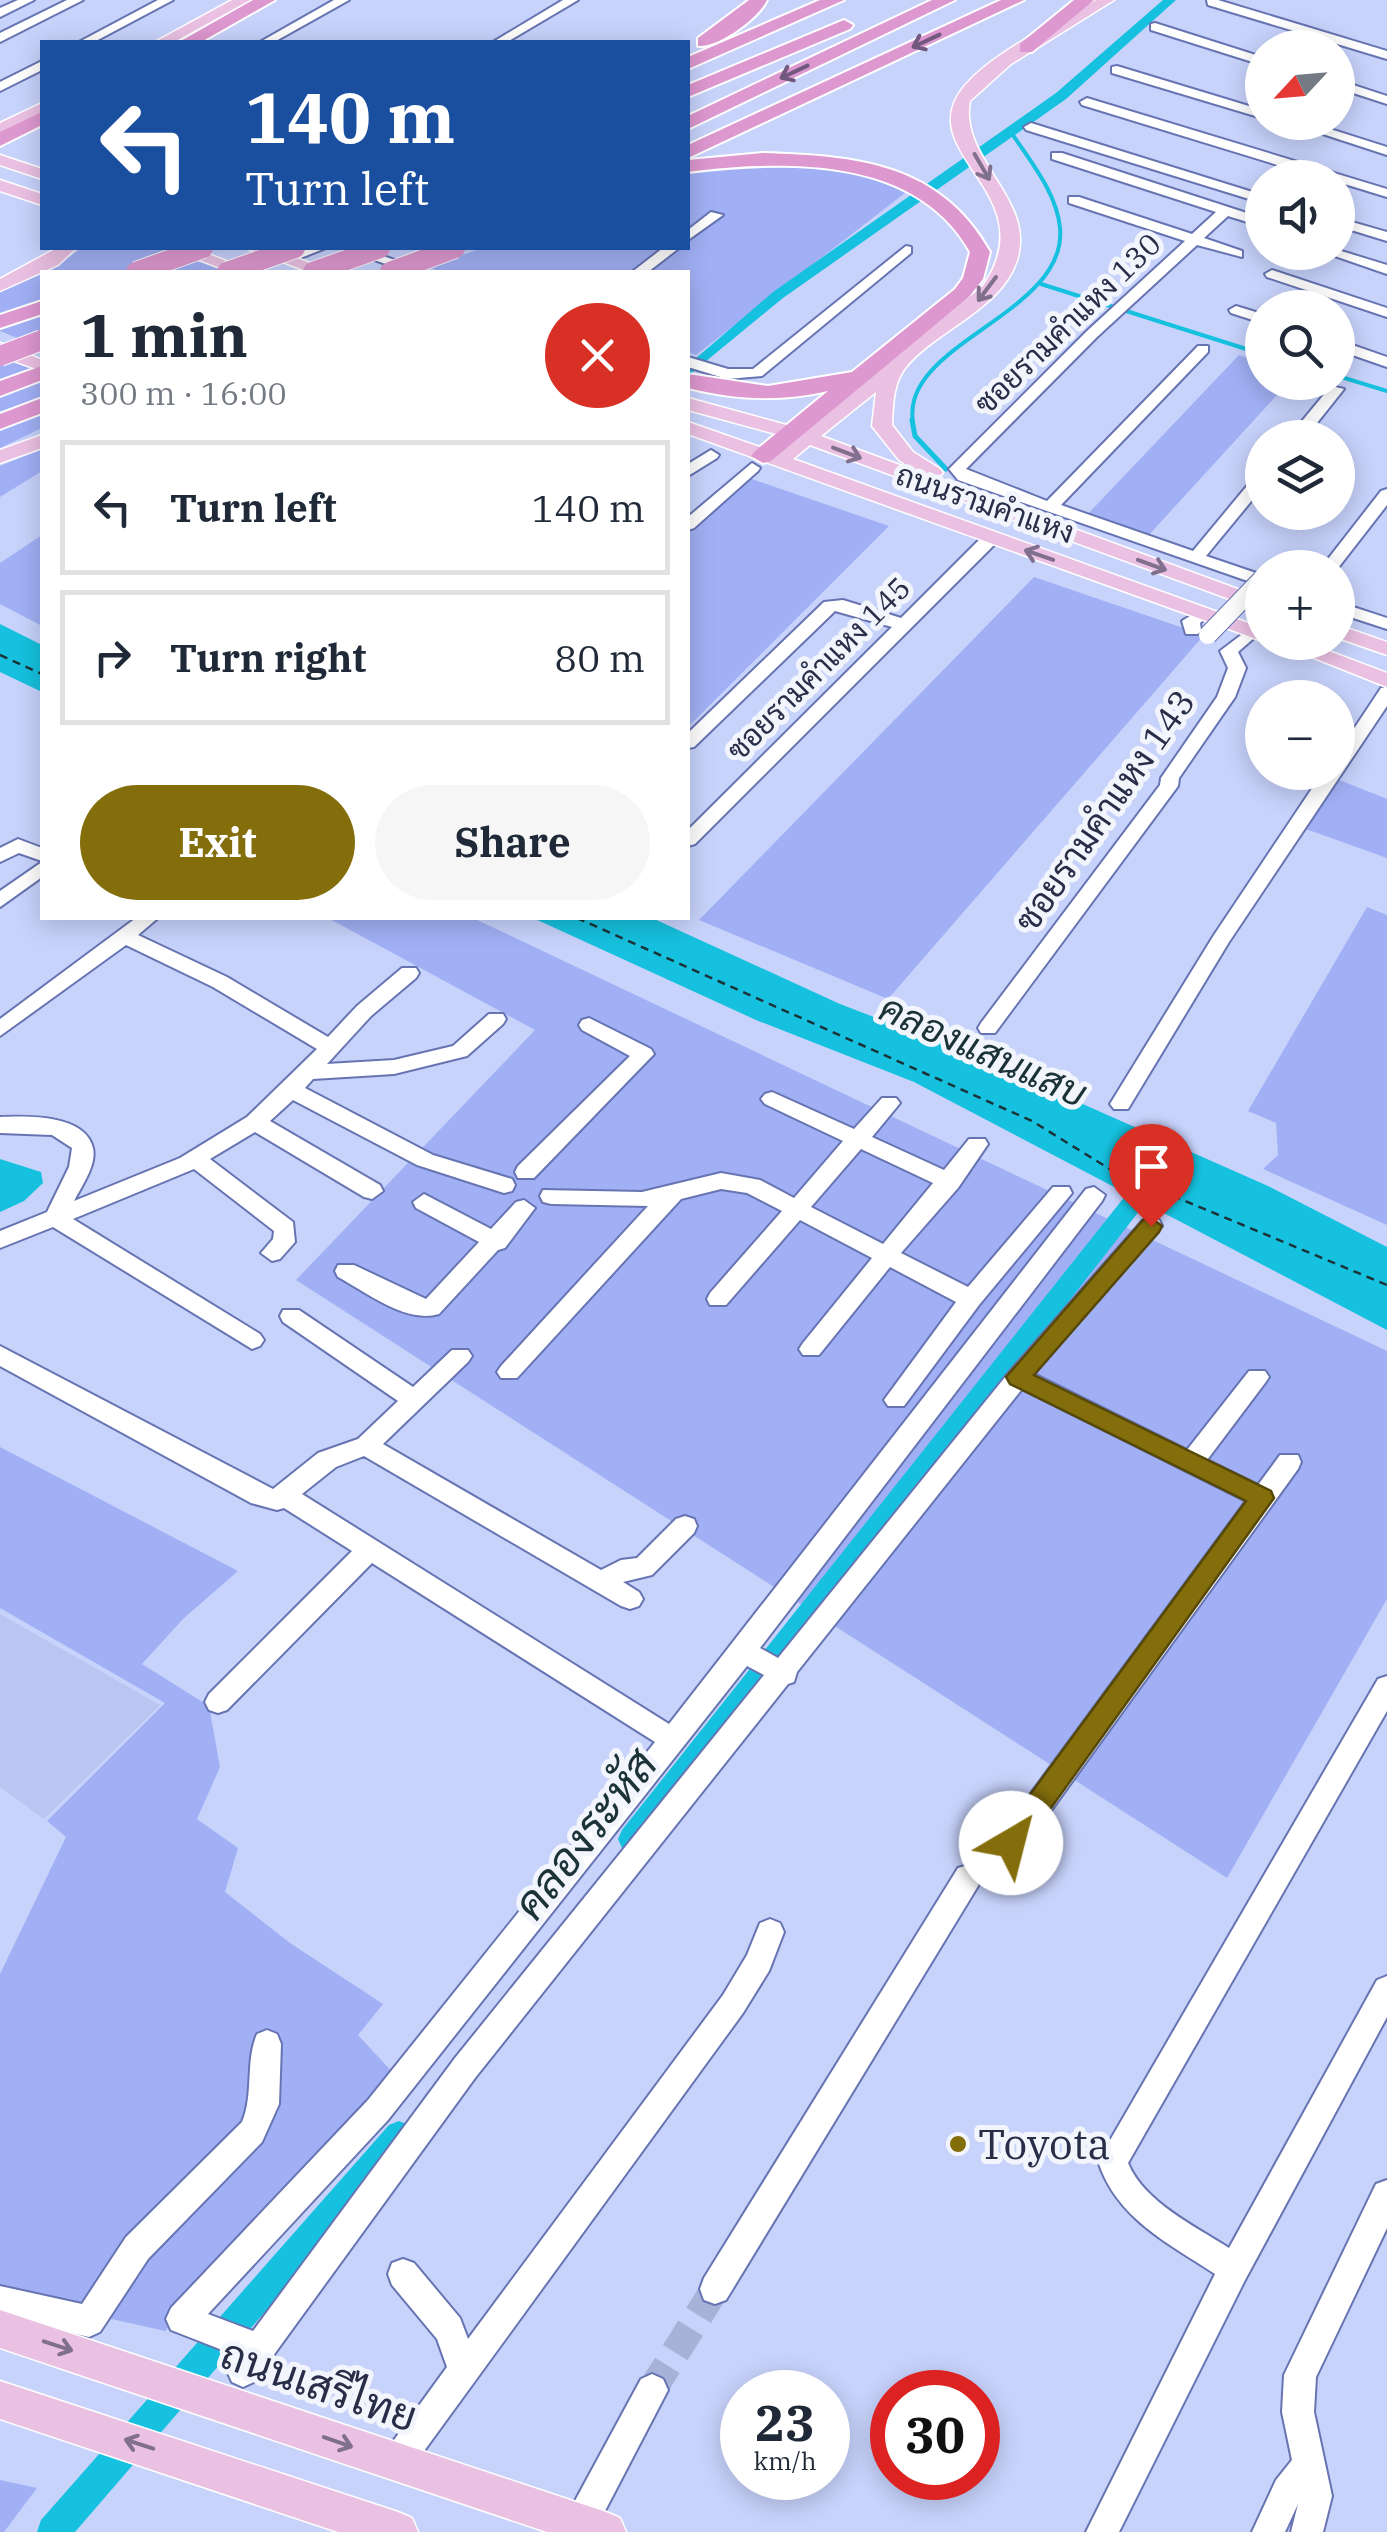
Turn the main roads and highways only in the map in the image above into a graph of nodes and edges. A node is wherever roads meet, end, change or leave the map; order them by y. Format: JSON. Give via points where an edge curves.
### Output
{"nodes":[{"id":1,"x":243,"y":0,"type":"edge"},
{"id":2,"x":266,"y":0,"type":"edge"},
{"id":3,"x":758,"y":0,"type":"edge"},
{"id":4,"x":835,"y":0,"type":"edge"},
{"id":5,"x":946,"y":0,"type":"edge"},
{"id":6,"x":1014,"y":0,"type":"edge"},
{"id":7,"x":1085,"y":0,"type":"edge"},
{"id":8,"x":1106,"y":0,"type":"edge"},
{"id":9,"x":866,"y":14,"type":"dead end"},
{"id":10,"x":167,"y":40,"type":"edge"},
{"id":11,"x":192,"y":40,"type":"edge"},
{"id":12,"x":1026,"y":48,"type":"junction"},
{"id":13,"x":690,"y":52,"type":"edge"},
{"id":14,"x":690,"y":63,"type":"edge"},
{"id":15,"x":690,"y":91,"type":"edge"},
{"id":16,"x":40,"y":105,"type":"edge"},
{"id":17,"x":40,"y":106,"type":"edge"},
{"id":18,"x":0,"y":113,"type":"edge"},
{"id":19,"x":40,"y":119,"type":"edge"},
{"id":20,"x":690,"y":122,"type":"edge"},
{"id":21,"x":0,"y":129,"type":"edge"},
{"id":22,"x":0,"y":140,"type":"edge"},
{"id":23,"x":690,"y":151,"type":"edge"},
{"id":24,"x":0,"y":160,"type":"edge"},
{"id":25,"x":690,"y":166,"type":"edge"},
{"id":26,"x":40,"y":173,"type":"edge"},
{"id":27,"x":0,"y":185,"type":"edge"},
{"id":28,"x":37,"y":200,"type":"edge"},
{"id":29,"x":65,"y":250,"type":"edge"},
{"id":30,"x":183,"y":250,"type":"edge"},
{"id":31,"x":198,"y":250,"type":"edge"},
{"id":32,"x":374,"y":250,"type":"edge"},
{"id":33,"x":450,"y":250,"type":"edge"},
{"id":34,"x":292,"y":253,"type":"edge"},
{"id":35,"x":142,"y":270,"type":"edge"},
{"id":36,"x":234,"y":270,"type":"edge"},
{"id":37,"x":241,"y":270,"type":"edge"},
{"id":38,"x":319,"y":270,"type":"edge"},
{"id":39,"x":322,"y":270,"type":"edge"},
{"id":40,"x":396,"y":270,"type":"edge"},
{"id":41,"x":0,"y":286,"type":"edge"},
{"id":42,"x":40,"y":307,"type":"edge"},
{"id":43,"x":0,"y":322,"type":"edge"},
{"id":44,"x":0,"y":341,"type":"edge"},
{"id":45,"x":40,"y":341,"type":"edge"},
{"id":46,"x":0,"y":352,"type":"edge"},
{"id":47,"x":40,"y":357,"type":"edge"},
{"id":48,"x":900,"y":362,"type":"junction"},
{"id":49,"x":40,"y":369,"type":"edge"},
{"id":50,"x":866,"y":370,"type":"junction"},
{"id":51,"x":40,"y":371,"type":"edge"},
{"id":52,"x":690,"y":381,"type":"edge"},
{"id":53,"x":0,"y":389,"type":"edge"},
{"id":54,"x":690,"y":405,"type":"edge"},
{"id":55,"x":40,"y":406,"type":"edge"},
{"id":56,"x":0,"y":422,"type":"edge"},
{"id":57,"x":690,"y":429,"type":"edge"},
{"id":58,"x":800,"y":435,"type":"junction"},
{"id":59,"x":40,"y":442,"type":"edge"},
{"id":60,"x":690,"y":448,"type":"edge"},
{"id":61,"x":0,"y":457,"type":"edge"},
{"id":62,"x":764,"y":462,"type":"junction"},
{"id":63,"x":984,"y":505,"type":"junction"},
{"id":64,"x":1202,"y":583,"type":"junction"},
{"id":65,"x":1245,"y":599,"type":"edge"},
{"id":66,"x":1180,"y":604,"type":"junction"},
{"id":67,"x":1245,"y":631,"type":"edge"},
{"id":68,"x":1355,"y":637,"type":"edge"},
{"id":69,"x":1387,"y":649,"type":"edge"},
{"id":70,"x":1333,"y":660,"type":"edge"},
{"id":71,"x":1387,"y":680,"type":"edge"},
{"id":72,"x":0,"y":2328,"type":"edge"},
{"id":73,"x":0,"y":2400,"type":"edge"},
{"id":74,"x":344,"y":2524,"type":"edge"},
{"id":75,"x":594,"y":2528,"type":"edge"},
{"id":76,"x":398,"y":2532,"type":"edge"}],
"edges":[{"from":1,"to":10,"type":"main road"},
{"from":2,"to":11,"type":"highway"},
{"from":3,"to":13,"type":"highway"},
{"from":4,"to":14,"type":"highway"},
{"from":5,"to":20,"type":"highway","one_way":true},
{"from":6,"to":23,"type":"highway","one_way":true},
{"from":7,"to":12,"type":"highway"},
{"from":8,"to":12,"type":"main road"},
{"from":9,"to":15,"type":"highway"},
{"from":12,"to":48,"type":"main road","one_way":true,"via":[[976,84],[957,115],[1004,204],[1011,250],[989,290]]},
{"from":16,"to":18,"type":"main road"},
{"from":17,"to":21,"type":"main road"},
{"from":19,"to":22,"type":"highway"},
{"from":24,"to":26,"type":"main road"},
{"from":25,"to":50,"type":"highway","via":[[764,158],[845,166],[891,177],[953,212],[980,252],[973,279]]},
{"from":27,"to":28,"type":"main road"},
{"from":29,"to":41,"type":"main road"},
{"from":30,"to":37,"type":"main road"},
{"from":31,"to":35,"type":"highway","bridge":true},
{"from":32,"to":38,"type":"highway","bridge":true},
{"from":33,"to":40,"type":"highway","bridge":true},
{"from":34,"to":36,"type":"highway","bridge":true},
{"from":34,"to":39,"type":"main road"},
{"from":42,"to":43,"type":"highway"},
{"from":44,"to":47,"type":"main road"},
{"from":45,"to":46,"type":"highway","bridge":true},
{"from":46,"to":49,"type":"main road"},
{"from":48,"to":58,"type":"main road"},
{"from":48,"to":63,"type":"main road","via":[[881,409],[891,442]]},
{"from":50,"to":52,"type":"highway","via":[[796,392]]},
{"from":50,"to":58,"type":"highway"},
{"from":51,"to":53,"type":"highway"},
{"from":54,"to":58,"type":"main road","name":"ถนนรามคำแหง"},
{"from":55,"to":56,"type":"highway"},
{"from":57,"to":62,"type":"main road","name":"ถนนรามคำแหง"},
{"from":58,"to":62,"type":"highway"},
{"from":58,"to":63,"type":"main road","name":"ถนนรามคำแหง","one_way":true},
{"from":59,"to":61,"type":"main road"},
{"from":60,"to":62,"type":"main road"},
{"from":66,"to":62,"type":"main road","name":"ถนนรามคำแหง","one_way":true},
{"from":63,"to":64,"type":"main road","name":"ถนนรามคำแหง","one_way":true},
{"from":64,"to":65,"type":"main road","name":"ถนนรามคำแหง"},
{"from":64,"to":66,"type":"main road"},
{"from":66,"to":67,"type":"main road","name":"ถนนรามคำแหง","via":[[1201,626]]},
{"from":68,"to":69,"type":"main road"},
{"from":70,"to":71,"type":"main road"},
{"from":72,"to":75,"type":"main road","name":"ถนนเสรีไทย","one_way":true,"via":[[115,2365],[250,2369],[397,2462]]},
{"from":74,"to":73,"type":"main road","one_way":true,"via":[[208,2466]]},
{"from":74,"to":76,"type":"main road"}]}
